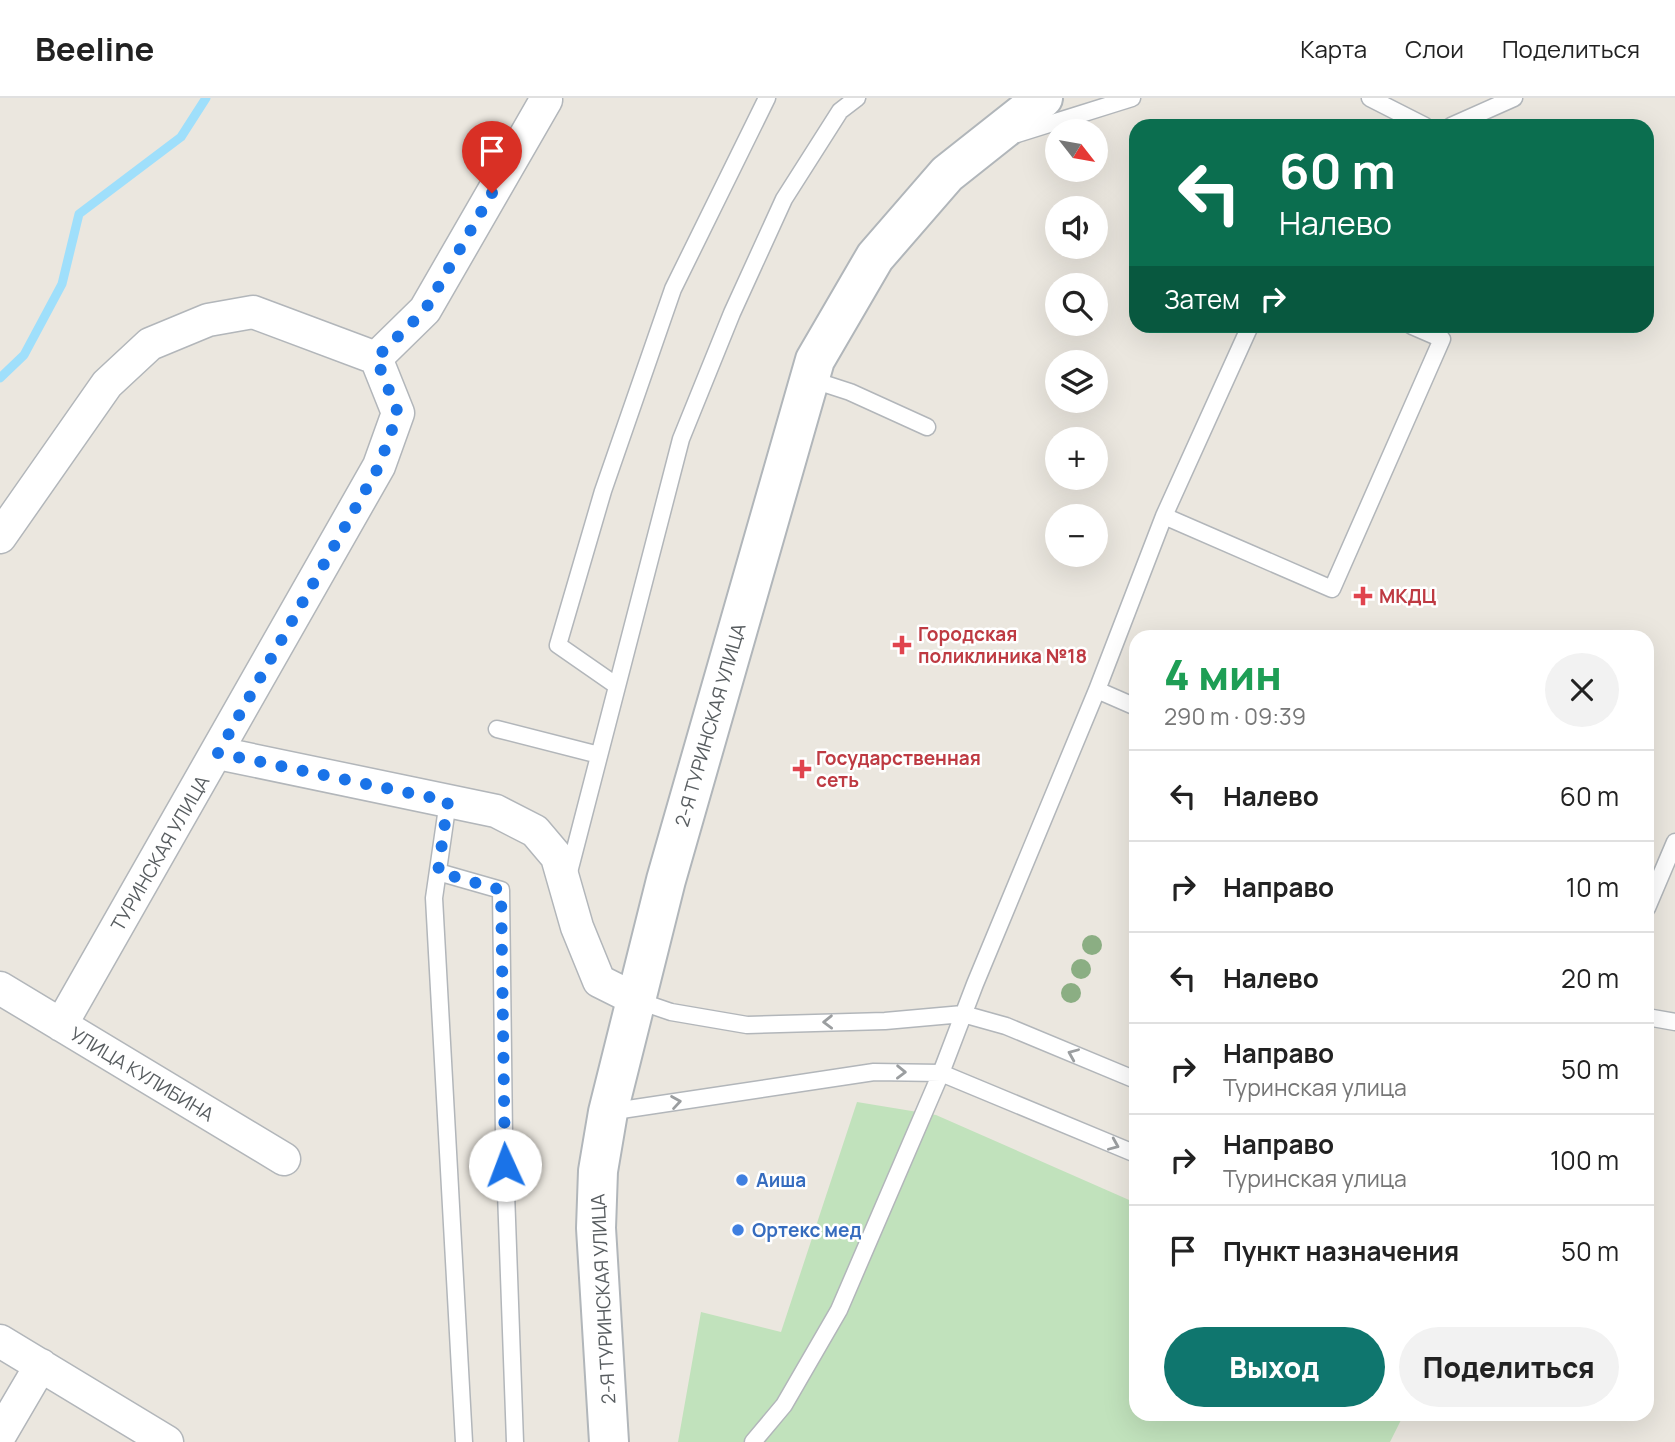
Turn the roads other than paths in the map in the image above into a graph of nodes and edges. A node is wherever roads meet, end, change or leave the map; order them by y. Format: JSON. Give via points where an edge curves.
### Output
{"nodes":[{"id":1,"x":767,"y":98,"type":"edge"},
{"id":2,"x":856,"y":98,"type":"edge"},
{"id":3,"x":1043,"y":98,"type":"edge"},
{"id":4,"x":1132,"y":98,"type":"edge"},
{"id":5,"x":1370,"y":98,"type":"edge"},
{"id":6,"x":1514,"y":98,"type":"edge"},
{"id":7,"x":546,"y":100,"type":"dead end"},
{"id":8,"x":1412,"y":119,"type":"edge"},
{"id":9,"x":1467,"y":119,"type":"edge"},
{"id":10,"x":982,"y":146,"type":"junction"},
{"id":11,"x":1247,"y":333,"type":"edge"},
{"id":12,"x":1430,"y":333,"type":"edge"},
{"id":13,"x":376,"y":358,"type":"junction"},
{"id":14,"x":810,"y":379,"type":"junction"},
{"id":15,"x":927,"y":427,"type":"dead end"},
{"id":16,"x":1164,"y":516,"type":"junction"},
{"id":17,"x":0,"y":537,"type":"edge"},
{"id":18,"x":617,"y":686,"type":"junction"},
{"id":19,"x":1097,"y":690,"type":"junction"},
{"id":20,"x":1129,"y":704,"type":"edge"},
{"id":21,"x":497,"y":729,"type":"dead end"},
{"id":22,"x":218,"y":753,"type":"junction"},
{"id":23,"x":599,"y":755,"type":"junction"},
{"id":24,"x":448,"y":801,"type":"junction"},
{"id":25,"x":1675,"y":842,"type":"edge"},
{"id":26,"x":438,"y":872,"type":"junction"},
{"id":27,"x":565,"y":886,"type":"junction"},
{"id":28,"x":1654,"y":892,"type":"edge"},
{"id":29,"x":0,"y":988,"type":"edge"},
{"id":30,"x":635,"y":999,"type":"junction"},
{"id":31,"x":963,"y":1014,"type":"junction"},
{"id":32,"x":1654,"y":1018,"type":"edge"},
{"id":33,"x":1675,"y":1022,"type":"edge"},
{"id":34,"x":61,"y":1025,"type":"junction"},
{"id":35,"x":941,"y":1073,"type":"junction"},
{"id":36,"x":1129,"y":1077,"type":"edge"},
{"id":37,"x":608,"y":1112,"type":"junction"},
{"id":38,"x":1129,"y":1151,"type":"edge"},
{"id":39,"x":284,"y":1159,"type":"dead end"},
{"id":40,"x":0,"y":1341,"type":"edge"},
{"id":41,"x":41,"y":1365,"type":"junction"},
{"id":42,"x":0,"y":1435,"type":"edge"},
{"id":43,"x":167,"y":1442,"type":"edge"},
{"id":44,"x":464,"y":1442,"type":"edge"},
{"id":45,"x":515,"y":1442,"type":"edge"},
{"id":46,"x":609,"y":1442,"type":"edge"},
{"id":47,"x":753,"y":1442,"type":"edge"}],
"edges":[{"from":1,"to":18,"type":"lane","via":[[673,289],[603,491],[558,645]]},
{"from":2,"to":18,"type":"lane","via":[[840,111],[784,199],[732,313],[681,439]]},
{"from":3,"to":10,"type":"street","name":"2-Я ТУРИНСКАЯ УЛИЦА"},
{"from":4,"to":10,"type":"lane"},
{"from":5,"to":8,"type":"lane"},
{"from":6,"to":9,"type":"lane"},
{"from":7,"to":13,"type":"street","via":[[425,310]]},
{"from":10,"to":14,"type":"street","name":"2-Я ТУРИНСКАЯ УЛИЦА","via":[[947,174],[875,257],[815,360]]},
{"from":11,"to":16,"type":"lane"},
{"from":12,"to":16,"type":"lane","via":[[1442,338],[1332,589]]},
{"from":13,"to":17,"type":"street","via":[[253,312],[208,320],[150,344],[107,384]]},
{"from":13,"to":22,"type":"street","name":"ТУРИНСКАЯ УЛИЦА","via":[[398,413],[379,466]]},
{"from":14,"to":15,"type":"lane"},
{"from":14,"to":30,"type":"street","name":"2-Я ТУРИНСКАЯ УЛИЦА"},
{"from":16,"to":19,"type":"lane"},
{"from":18,"to":23,"type":"lane"},
{"from":19,"to":20,"type":"lane"},
{"from":19,"to":31,"type":"lane"},
{"from":21,"to":23,"type":"lane"},
{"from":22,"to":24,"type":"street"},
{"from":22,"to":34,"type":"street","name":"ТУРИНСКАЯ УЛИЦА"},
{"from":23,"to":27,"type":"lane"},
{"from":24,"to":26,"type":"lane"},
{"from":24,"to":27,"type":"street","via":[[496,810],[535,831],[556,858]]},
{"from":25,"to":28,"type":"lane"},
{"from":26,"to":44,"type":"lane","via":[[434,898]]},
{"from":26,"to":45,"type":"lane","via":[[501,890],[503,1137]]},
{"from":27,"to":30,"type":"street","via":[[599,981]]},
{"from":29,"to":34,"type":"street","name":"УЛИЦА КУЛИБИНА"},
{"from":31,"to":30,"type":"lane","one_way":true,"via":[[747,1024],[671,1012]]},
{"from":30,"to":37,"type":"street","name":"2-Я ТУРИНСКАЯ УЛИЦА"},
{"from":31,"to":35,"type":"lane"},
{"from":36,"to":31,"type":"lane","one_way":true,"via":[[1006,1026]]},
{"from":32,"to":33,"type":"lane"},
{"from":34,"to":39,"type":"street","name":"УЛИЦА КУЛИБИНА"},
{"from":37,"to":35,"type":"lane","one_way":true,"via":[[874,1072]]},
{"from":35,"to":38,"type":"lane","one_way":true},
{"from":35,"to":47,"type":"lane","via":[[839,1310],[784,1405]]},
{"from":37,"to":46,"type":"street","name":"2-Я ТУРИНСКАЯ УЛИЦА","via":[[598,1171],[596,1228]]},
{"from":40,"to":41,"type":"street"},
{"from":41,"to":42,"type":"street"},
{"from":41,"to":43,"type":"street"}]}
